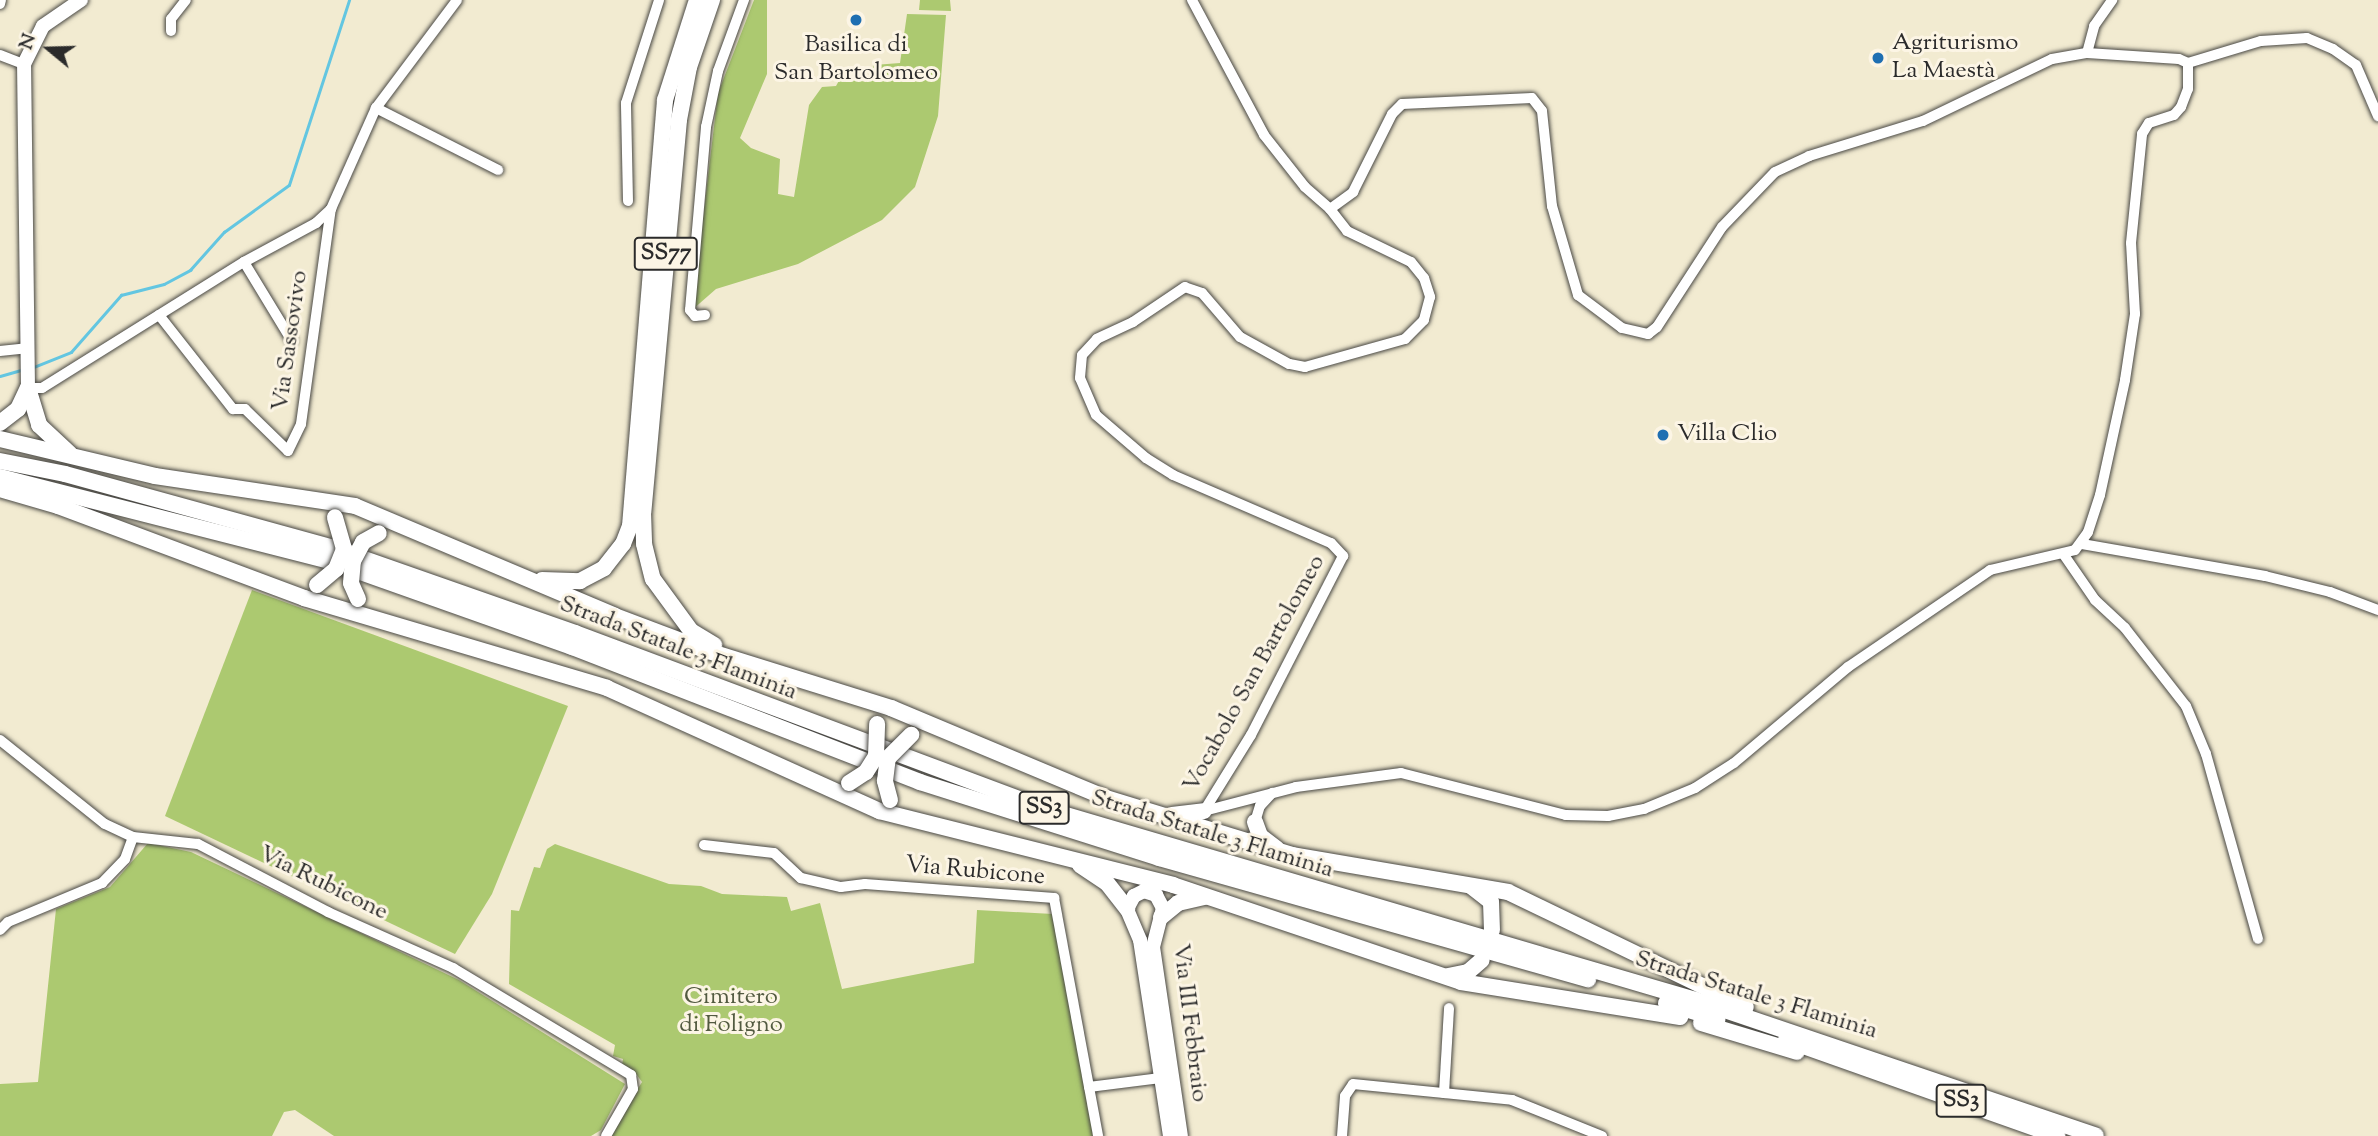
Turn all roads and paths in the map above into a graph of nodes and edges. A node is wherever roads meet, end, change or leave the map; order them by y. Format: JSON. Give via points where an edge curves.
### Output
{"nodes":[{"id":1,"x":81,"y":0,"type":"edge"},
{"id":2,"x":186,"y":0,"type":"edge"},
{"id":3,"x":457,"y":0,"type":"edge"},
{"id":4,"x":659,"y":0,"type":"edge"},
{"id":5,"x":697,"y":0,"type":"edge"},
{"id":6,"x":712,"y":0,"type":"edge"},
{"id":7,"x":744,"y":0,"type":"edge"},
{"id":8,"x":1192,"y":0,"type":"edge"},
{"id":9,"x":2112,"y":0,"type":"edge"},
{"id":10,"x":171,"y":31,"type":"dead end"},
{"id":11,"x":2087,"y":52,"type":"junction"},
{"id":12,"x":0,"y":55,"type":"edge"},
{"id":13,"x":2188,"y":63,"type":"junction"},
{"id":14,"x":24,"y":64,"type":"junction"},
{"id":15,"x":376,"y":108,"type":"junction"},
{"id":16,"x":2378,"y":116,"type":"edge"},
{"id":17,"x":498,"y":170,"type":"dead end"},
{"id":18,"x":628,"y":201,"type":"dead end"},
{"id":19,"x":331,"y":209,"type":"junction"},
{"id":20,"x":1331,"y":209,"type":"junction"},
{"id":21,"x":244,"y":262,"type":"junction"},
{"id":22,"x":159,"y":315,"type":"junction"},
{"id":23,"x":705,"y":315,"type":"dead end"},
{"id":24,"x":292,"y":341,"type":"dead end"},
{"id":25,"x":0,"y":351,"type":"edge"},
{"id":26,"x":29,"y":352,"type":"junction"},
{"id":27,"x":28,"y":385,"type":"junction"},
{"id":28,"x":0,"y":423,"type":"edge"},
{"id":29,"x":0,"y":439,"type":"edge"},
{"id":30,"x":76,"y":457,"type":"junction"},
{"id":31,"x":0,"y":461,"type":"edge"},
{"id":32,"x":0,"y":477,"type":"edge"},
{"id":33,"x":0,"y":489,"type":"edge"},
{"id":34,"x":302,"y":496,"type":"junction"},
{"id":35,"x":414,"y":531,"type":"junction"},
{"id":36,"x":2082,"y":544,"type":"junction"},
{"id":37,"x":2064,"y":555,"type":"junction"},
{"id":38,"x":526,"y":577,"type":"junction"},
{"id":39,"x":264,"y":583,"type":"junction"},
{"id":40,"x":2378,"y":610,"type":"edge"},
{"id":41,"x":388,"y":622,"type":"junction"},
{"id":42,"x":731,"y":655,"type":"junction"},
{"id":43,"x":846,"y":696,"type":"junction"},
{"id":44,"x":936,"y":728,"type":"junction"},
{"id":45,"x":0,"y":740,"type":"edge"},
{"id":46,"x":822,"y":787,"type":"junction"},
{"id":47,"x":1274,"y":792,"type":"junction"},
{"id":48,"x":1227,"y":805,"type":"junction"},
{"id":49,"x":1204,"y":811,"type":"junction"},
{"id":50,"x":1153,"y":814,"type":"junction"},
{"id":51,"x":902,"y":818,"type":"junction"},
{"id":52,"x":1255,"y":822,"type":"junction"},
{"id":53,"x":133,"y":837,"type":"junction"},
{"id":54,"x":704,"y":845,"type":"dead end"},
{"id":55,"x":1059,"y":855,"type":"junction"},
{"id":56,"x":1292,"y":855,"type":"junction"},
{"id":57,"x":1460,"y":882,"type":"junction"},
{"id":58,"x":1210,"y":897,"type":"junction"},
{"id":59,"x":1127,"y":909,"type":"junction"},
{"id":60,"x":1161,"y":917,"type":"junction"},
{"id":61,"x":0,"y":930,"type":"edge"},
{"id":62,"x":1492,"y":930,"type":"dead end"},
{"id":63,"x":2258,"y":939,"type":"dead end"},
{"id":64,"x":1482,"y":960,"type":"dead end"},
{"id":65,"x":1446,"y":976,"type":"junction"},
{"id":66,"x":1449,"y":1008,"type":"dead end"},
{"id":67,"x":1867,"y":1061,"type":"junction"},
{"id":68,"x":1160,"y":1078,"type":"junction"},
{"id":69,"x":1089,"y":1087,"type":"junction"},
{"id":70,"x":1444,"y":1093,"type":"junction"},
{"id":71,"x":606,"y":1136,"type":"edge"},
{"id":72,"x":1098,"y":1136,"type":"edge"},
{"id":73,"x":1170,"y":1136,"type":"edge"},
{"id":74,"x":1181,"y":1136,"type":"edge"},
{"id":75,"x":1342,"y":1136,"type":"edge"},
{"id":76,"x":1602,"y":1136,"type":"edge"},
{"id":77,"x":2057,"y":1136,"type":"edge"},
{"id":78,"x":2096,"y":1136,"type":"edge"}],
"edges":[{"from":1,"to":14,"type":"main road","via":[[43,26]]},
{"from":2,"to":10,"type":"street","via":[[171,19]]},
{"from":3,"to":15,"type":"street","name":"Via Sassovivo"},
{"from":4,"to":18,"type":"street","via":[[626,103]]},
{"from":5,"to":38,"type":"highway","number":"SS77","via":[[666,100],[630,526],[623,544],[604,568],[580,581]]},
{"from":6,"to":42,"type":"highway","number":"SS77","via":[[689,67],[680,120],[643,512],[644,544],[653,579],[672,611],[691,631]]},
{"from":7,"to":23,"type":"street","via":[[718,71],[706,127],[690,310],[695,316]]},
{"from":8,"to":20,"type":"street","name":"Vocabolo San Bartolomeo","via":[[1264,135],[1305,187]]},
{"from":9,"to":11,"type":"street","via":[[2094,26]]},
{"from":11,"to":13,"type":"street","via":[[2179,58]]},
{"from":11,"to":20,"type":"street","via":[[2052,59],[1905,128],[1809,156],[1775,172],[1722,227],[1648,334],[1622,328],[1578,295],[1552,206],[1541,108],[1532,98],[1402,104],[1392,114],[1353,192]]},
{"from":12,"to":14,"type":"street"},
{"from":13,"to":16,"type":"street","via":[[2279,38],[2314,41],[2356,65]]},
{"from":13,"to":36,"type":"street","via":[[2189,81],[2181,107],[2174,115],[2149,123],[2142,134],[2131,243],[2135,314],[2131,344],[2117,430]]},
{"from":14,"to":26,"type":"main road"},
{"from":15,"to":17,"type":"street"},
{"from":15,"to":19,"type":"street","name":"Via Sassovivo"},
{"from":19,"to":21,"type":"street","name":"Via Sassovivo","via":[[316,223]]},
{"from":19,"to":22,"type":"street","name":"Via Sassovivo","via":[[301,424],[288,451],[245,409],[233,409]]},
{"from":20,"to":49,"type":"street","name":"Vocabolo San Bartolomeo","via":[[1342,227],[1406,259],[1424,278],[1430,297],[1426,315],[1405,339],[1320,366],[1289,364],[1240,337],[1202,293],[1185,287],[1133,322],[1097,338],[1082,355],[1080,366],[1096,415],[1146,458],[1172,475],[1331,543],[1343,556],[1251,735]]},
{"from":21,"to":22,"type":"street","name":"Via Sassovivo"},
{"from":21,"to":24,"type":"street","name":"Via Sassovivo"},
{"from":22,"to":27,"type":"street","name":"Via Sassovivo","via":[[42,388]]},
{"from":25,"to":26,"type":"street"},
{"from":26,"to":27,"type":"main road"},
{"from":27,"to":28,"type":"highway","via":[[18,409]]},
{"from":27,"to":30,"type":"highway","via":[[39,425]]},
{"from":29,"to":30,"type":"highway"},
{"from":30,"to":34,"type":"highway","via":[[189,482]]},
{"from":31,"to":67,"type":"highway","name":"Strada Statale 3 Flaminia","number":"SS3","via":[[65,474],[330,548],[575,633],[1042,808]]},
{"from":32,"to":67,"type":"highway","name":"Strada Statale 3 Flaminia","number":"SS3","via":[[329,561],[572,647],[920,782],[1159,858]]},
{"from":33,"to":39,"type":"highway"},
{"from":34,"to":35,"type":"highway","via":[[355,506]]},
{"from":34,"to":39,"type":"highway","bridge":true,"via":[[321,503],[335,517],[344,549],[336,569],[304,589]]},
{"from":35,"to":38,"type":"highway"},
{"from":35,"to":41,"type":"highway","bridge":true,"via":[[379,533],[363,542],[353,561],[351,583],[358,599]]},
{"from":36,"to":37,"type":"street"},
{"from":36,"to":40,"type":"street","via":[[2265,576]]},
{"from":37,"to":47,"type":"street","via":[[1990,570],[1848,667],[1734,763],[1695,788],[1644,809],[1608,816],[1566,815],[1401,773]]},
{"from":37,"to":63,"type":"street","via":[[2095,600],[2125,628],[2186,706],[2206,754]]},
{"from":38,"to":42,"type":"highway","via":[[628,621]]},
{"from":39,"to":41,"type":"highway"},
{"from":41,"to":46,"type":"highway","via":[[607,688]]},
{"from":42,"to":43,"type":"highway"},
{"from":43,"to":44,"type":"highway","via":[[891,708]]},
{"from":43,"to":46,"type":"highway","bridge":true,"via":[[862,704],[877,724],[876,756],[866,772],[849,783]]},
{"from":44,"to":50,"type":"highway"},
{"from":44,"to":51,"type":"highway","bridge":true,"via":[[911,735],[888,758],[885,781]]},
{"from":45,"to":53,"type":"street","name":"Via Rubicone","via":[[105,824]]},
{"from":46,"to":51,"type":"highway"},
{"from":47,"to":48,"type":"street"},
{"from":47,"to":52,"type":"street","via":[[1262,802]]},
{"from":48,"to":49,"type":"street"},
{"from":48,"to":52,"type":"street","via":[[1244,810]]},
{"from":49,"to":50,"type":"highway"},
{"from":50,"to":56,"type":"highway"},
{"from":51,"to":55,"type":"highway"},
{"from":52,"to":56,"type":"highway","via":[[1266,842]]},
{"from":53,"to":61,"type":"street","via":[[125,859],[102,883],[8,922]]},
{"from":53,"to":71,"type":"street","name":"Via Rubicone","via":[[198,844],[328,912],[453,968],[631,1075],[633,1090]]},
{"from":54,"to":69,"type":"street","name":"Via Rubicone","via":[[775,853],[801,878],[841,887],[865,884],[1054,898]]},
{"from":55,"to":58,"type":"highway"},
{"from":55,"to":59,"type":"highway","via":[[1097,875]]},
{"from":56,"to":57,"type":"highway"},
{"from":57,"to":62,"type":"highway","via":[[1489,897],[1494,911]]},
{"from":57,"to":67,"type":"highway","via":[[1507,892],[1713,993]]},
{"from":58,"to":60,"type":"highway","via":[[1184,900]]},
{"from":58,"to":65,"type":"highway"},
{"from":59,"to":60,"type":"main road","via":[[1135,895],[1148,891],[1160,899]]},
{"from":59,"to":68,"type":"main road","via":[[1140,940]]},
{"from":60,"to":74,"type":"main road","name":"Via III Febbraio","via":[[1154,952]]},
{"from":64,"to":65,"type":"highway","via":[[1468,972]]},
{"from":65,"to":67,"type":"highway","via":[[1510,991],[1666,1014],[1812,1057]]},
{"from":66,"to":70,"type":"street"},
{"from":67,"to":77,"type":"highway","name":"Strada Statale 3 Flaminia","number":"SS3"},
{"from":67,"to":78,"type":"highway","name":"Strada Statale 3 Flaminia","number":"SS3"},
{"from":68,"to":69,"type":"street"},
{"from":68,"to":73,"type":"main road"},
{"from":69,"to":72,"type":"street","name":"Via Rubicone"},
{"from":70,"to":75,"type":"street","via":[[1353,1084],[1345,1097]]},
{"from":70,"to":76,"type":"street","via":[[1512,1100]]}]}
